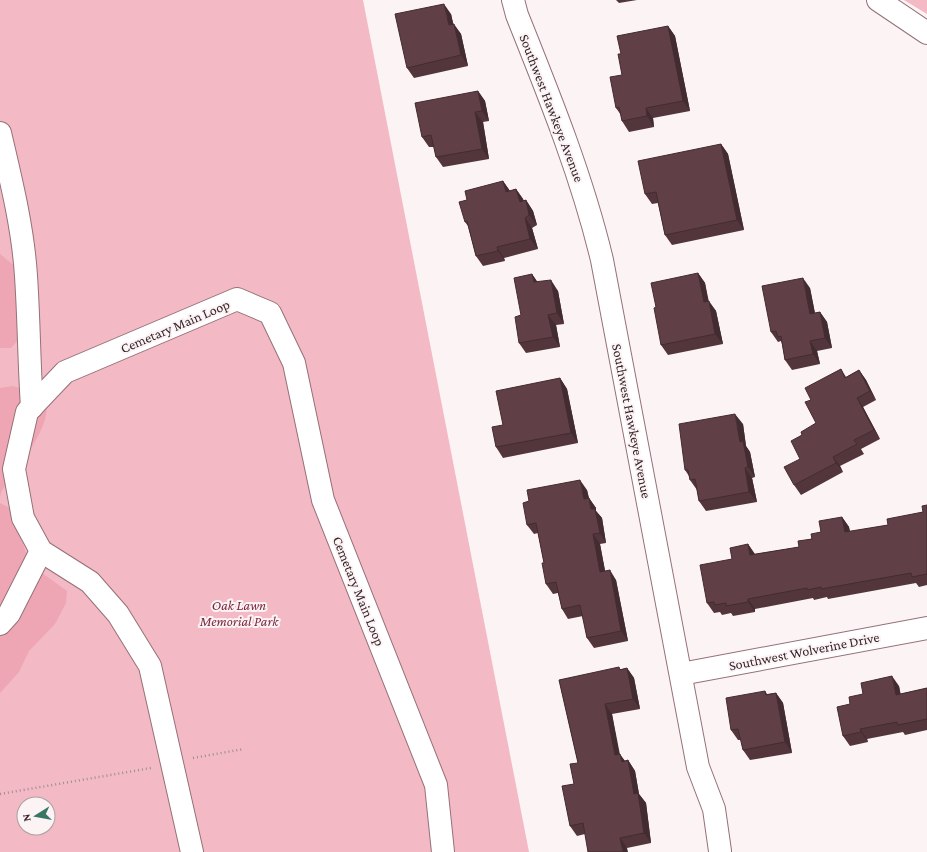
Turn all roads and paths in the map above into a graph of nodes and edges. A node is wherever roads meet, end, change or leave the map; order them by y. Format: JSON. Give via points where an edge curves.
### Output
{"nodes":[{"id":1,"x":513,"y":0,"type":"edge"},
{"id":2,"x":878,"y":0,"type":"edge"},
{"id":3,"x":927,"y":33,"type":"edge"},
{"id":4,"x":0,"y":133,"type":"edge"},
{"id":5,"x":32,"y":407,"type":"junction"},
{"id":6,"x":41,"y":551,"type":"junction"},
{"id":7,"x":0,"y":624,"type":"edge"},
{"id":8,"x":927,"y":628,"type":"edge"},
{"id":9,"x":681,"y":674,"type":"junction"},
{"id":10,"x":244,"y":749,"type":"dead end"},
{"id":11,"x":172,"y":762,"type":"junction"},
{"id":12,"x":0,"y":794,"type":"edge"},
{"id":13,"x":720,"y":851,"type":"edge"},
{"id":14,"x":192,"y":852,"type":"edge"},
{"id":15,"x":443,"y":852,"type":"edge"}],
"edges":[{"from":1,"to":9,"type":"street","name":"Southwest Hawkeye Avenue","via":[[579,176],[591,215],[602,260]]},
{"from":2,"to":3,"type":"street"},
{"from":4,"to":5,"type":"street","via":[[13,187],[26,275]]},
{"from":5,"to":6,"type":"street","name":"Cemetary Main Loop","via":[[27,412],[14,469],[23,518]]},
{"from":5,"to":15,"type":"street","name":"Cemetary Main Loop","via":[[65,372],[237,300],[270,313],[294,363],[323,500],[436,785]]},
{"from":6,"to":7,"type":"street","via":[[10,614]]},
{"from":6,"to":11,"type":"street","name":"Cemetary Main Loop","via":[[90,582],[118,614],[138,646],[150,666]]},
{"from":8,"to":9,"type":"street","name":"Southwest Wolverine Drive"},
{"from":9,"to":13,"type":"street","name":"Southwest Hawkeye Avenue","via":[[698,767],[714,810]]},
{"from":10,"to":11,"type":"path"},
{"from":11,"to":12,"type":"path"},
{"from":11,"to":14,"type":"street","name":"Cemetary Main Loop"}]}
